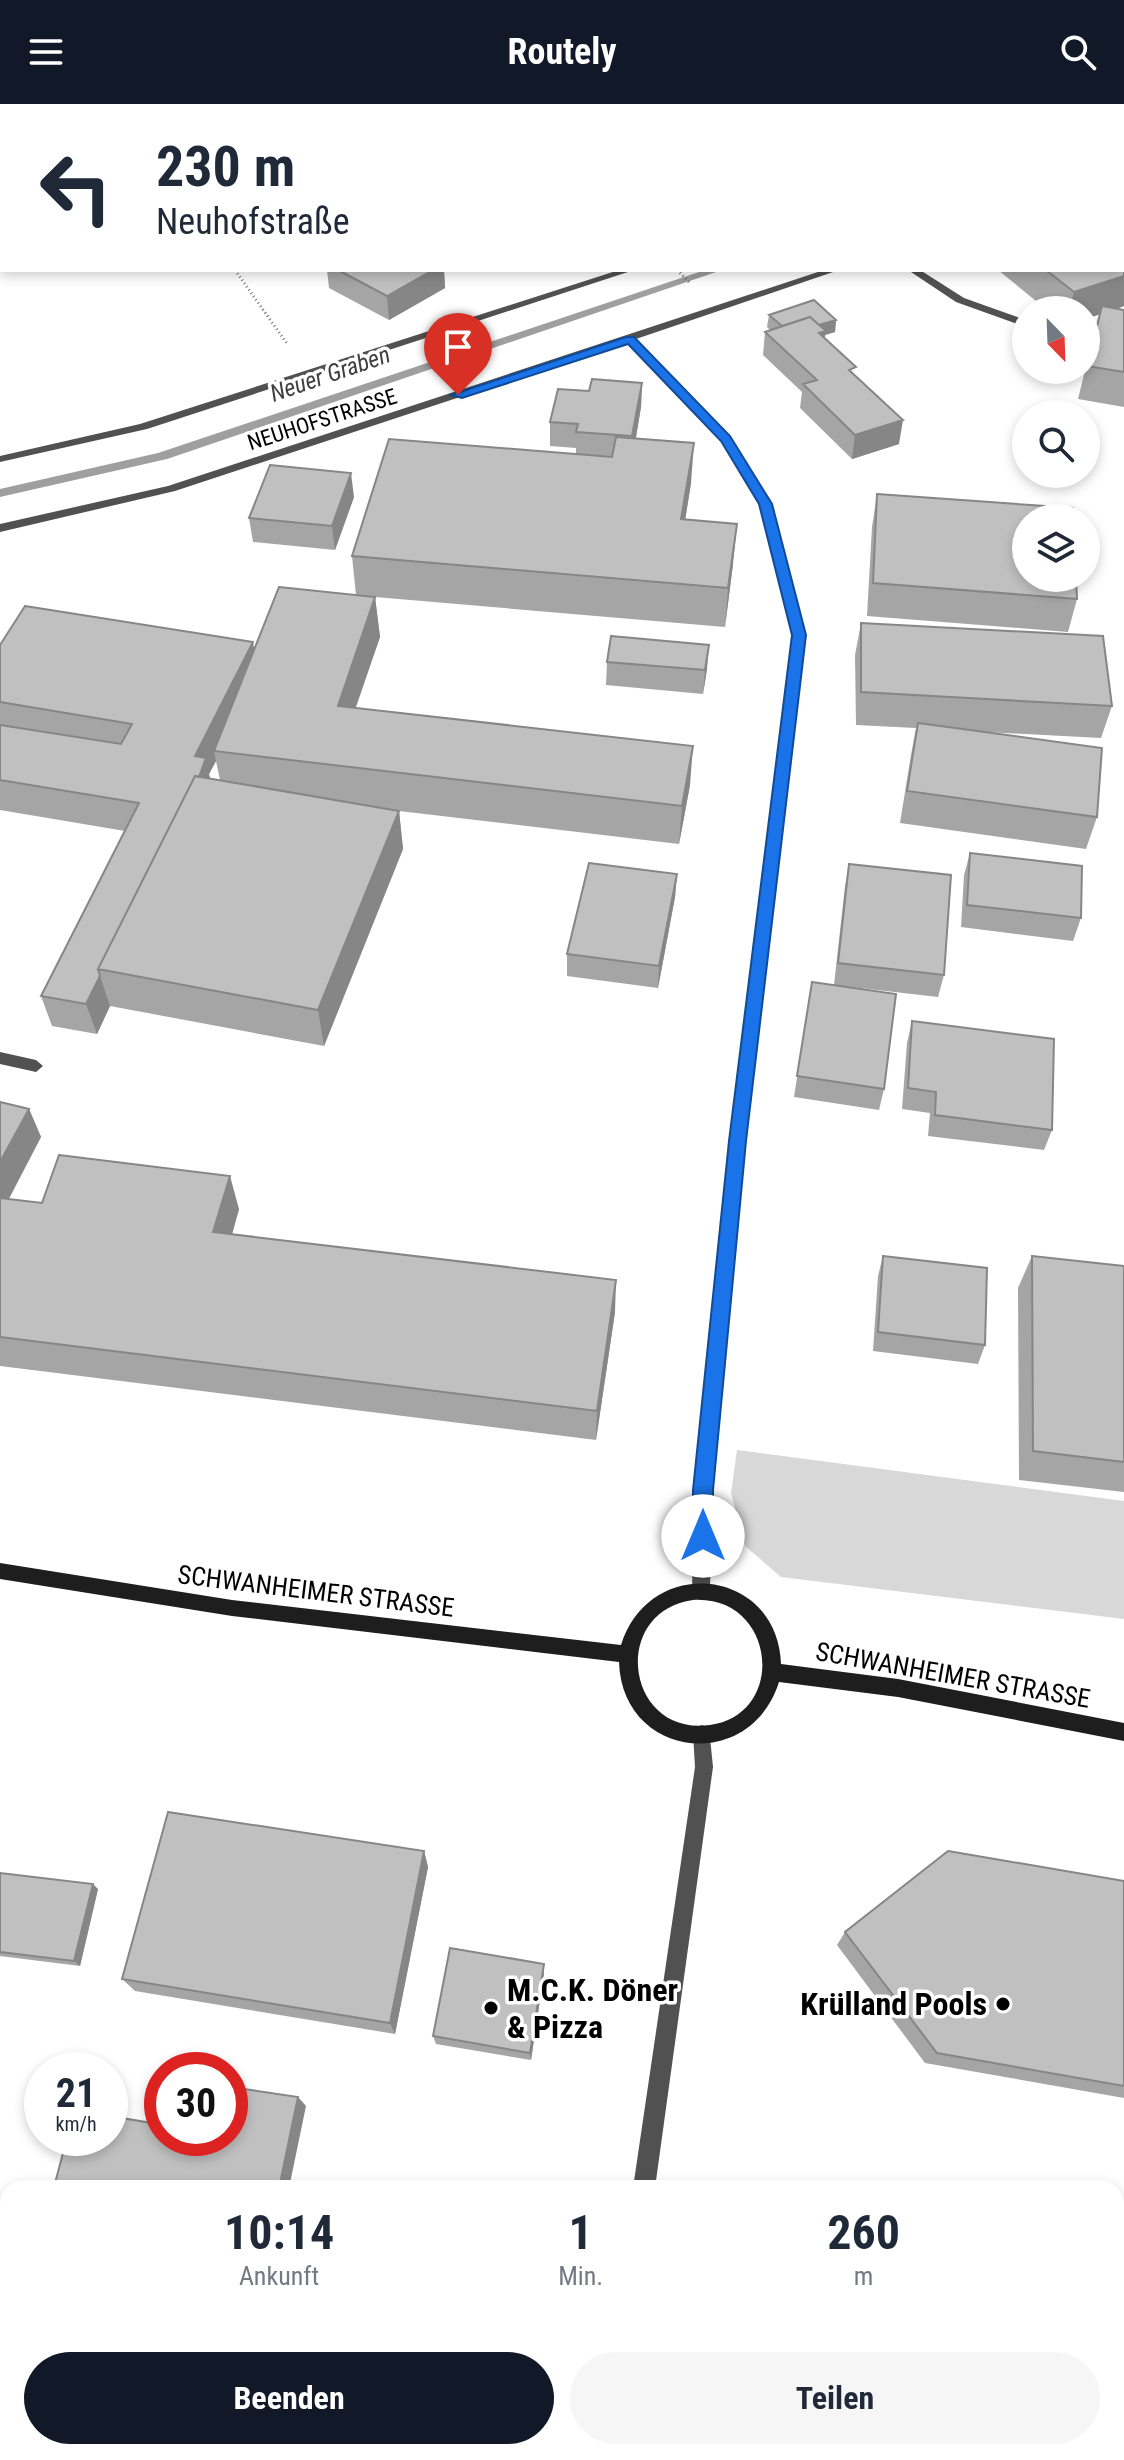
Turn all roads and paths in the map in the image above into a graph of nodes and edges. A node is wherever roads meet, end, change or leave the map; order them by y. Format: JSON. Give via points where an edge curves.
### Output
{"nodes":[{"id":1,"x":236,"y":272,"type":"edge"},
{"id":2,"x":623,"y":272,"type":"edge"},
{"id":3,"x":828,"y":272,"type":"edge"},
{"id":4,"x":916,"y":272,"type":"edge"},
{"id":5,"x":1012,"y":319,"type":"edge"},
{"id":6,"x":630,"y":339,"type":"junction"},
{"id":7,"x":310,"y":375,"type":"junction"},
{"id":8,"x":0,"y":459,"type":"edge"},
{"id":9,"x":0,"y":528,"type":"edge"},
{"id":10,"x":0,"y":1058,"type":"edge"},
{"id":11,"x":36,"y":1066,"type":"dead end"},
{"id":12,"x":0,"y":1571,"type":"edge"},
{"id":13,"x":701,"y":1592,"type":"junction"},
{"id":14,"x":626,"y":1654,"type":"junction"},
{"id":15,"x":773,"y":1672,"type":"junction"},
{"id":16,"x":1124,"y":1732,"type":"edge"},
{"id":17,"x":702,"y":1734,"type":"junction"},
{"id":18,"x":645,"y":2180,"type":"edge"}],
"edges":[{"from":1,"to":7,"type":"path"},
{"from":2,"to":7,"type":"street","name":"NEUHOFSTRASSE"},
{"from":3,"to":6,"type":"street","name":"NEUHOFSTRASSE"},
{"from":4,"to":5,"type":"street","via":[[960,300]]},
{"from":6,"to":9,"type":"street","name":"NEUHOFSTRASSE","via":[[171,489]]},
{"from":6,"to":13,"type":"street","via":[[726,439],[765,504],[799,635],[738,1141],[703,1490]]},
{"from":7,"to":8,"type":"street","name":"NEUHOFSTRASSE","via":[[143,427]]},
{"from":10,"to":11,"type":"street"},
{"from":12,"to":14,"type":"main road","name":"SCHWANHEIMER STRASSE","via":[[232,1608]]},
{"from":13,"to":14,"type":"main road","via":[[672,1596],[647,1612],[630,1635]]},
{"from":13,"to":15,"type":"main road","via":[[730,1599],[754,1617],[770,1643]]},
{"from":14,"to":17,"type":"main road","via":[[632,1690],[648,1712],[673,1728]]},
{"from":15,"to":16,"type":"main road","name":"SCHWANHEIMER STRASSE","via":[[898,1688]]},
{"from":15,"to":17,"type":"main road","via":[[756,1711],[732,1728]]},
{"from":17,"to":18,"type":"street","via":[[704,1767]]}]}
